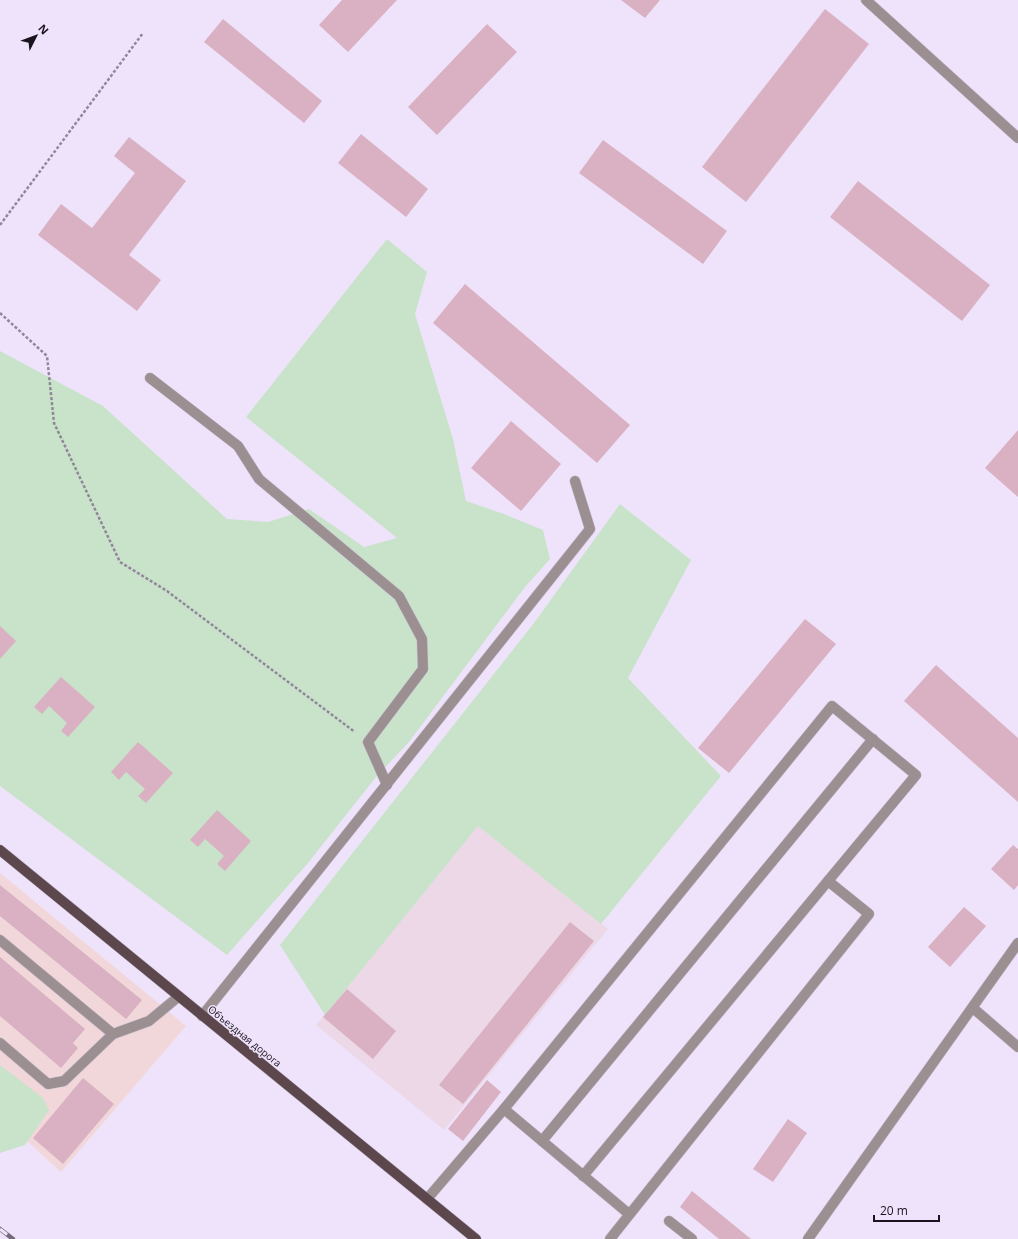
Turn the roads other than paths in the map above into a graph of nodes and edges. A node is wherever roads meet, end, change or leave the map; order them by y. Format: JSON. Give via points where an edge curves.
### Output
{"nodes":[{"id":1,"x":866,"y":0,"type":"edge"},
{"id":2,"x":1018,"y":138,"type":"edge"},
{"id":3,"x":150,"y":378,"type":"dead end"},
{"id":4,"x":575,"y":481,"type":"dead end"},
{"id":5,"x":873,"y":739,"type":"junction"},
{"id":6,"x":387,"y":785,"type":"junction"},
{"id":7,"x":0,"y":850,"type":"edge"},
{"id":8,"x":828,"y":881,"type":"junction"},
{"id":9,"x":0,"y":940,"type":"edge"},
{"id":10,"x":1018,"y":944,"type":"edge"},
{"id":11,"x":178,"y":996,"type":"junction"},
{"id":12,"x":973,"y":1008,"type":"junction"},
{"id":13,"x":202,"y":1016,"type":"junction"},
{"id":14,"x":113,"y":1034,"type":"junction"},
{"id":15,"x":0,"y":1043,"type":"edge"},
{"id":16,"x":1018,"y":1047,"type":"edge"},
{"id":17,"x":504,"y":1109,"type":"junction"},
{"id":18,"x":542,"y":1141,"type":"junction"},
{"id":19,"x":584,"y":1176,"type":"junction"},
{"id":20,"x":427,"y":1199,"type":"junction"},
{"id":21,"x":629,"y":1214,"type":"junction"},
{"id":22,"x":668,"y":1221,"type":"dead end"},
{"id":23,"x":476,"y":1239,"type":"edge"},
{"id":24,"x":610,"y":1239,"type":"edge"},
{"id":25,"x":692,"y":1239,"type":"edge"},
{"id":26,"x":808,"y":1239,"type":"edge"}],
"edges":[{"from":1,"to":2,"type":"street"},
{"from":3,"to":6,"type":"street","via":[[238,446],[259,479],[399,596],[422,638],[423,669],[368,742]]},
{"from":4,"to":6,"type":"street","via":[[590,529]]},
{"from":5,"to":8,"type":"street","via":[[916,775]]},
{"from":5,"to":17,"type":"street","via":[[832,706]]},
{"from":5,"to":18,"type":"street"},
{"from":6,"to":13,"type":"street"},
{"from":7,"to":11,"type":"main road","name":"Объездная дорога"},
{"from":8,"to":19,"type":"street"},
{"from":8,"to":21,"type":"street","via":[[870,914]]},
{"from":9,"to":14,"type":"street"},
{"from":10,"to":12,"type":"street"},
{"from":11,"to":13,"type":"main road","name":"Объездная дорога"},
{"from":11,"to":14,"type":"street","via":[[149,1021]]},
{"from":12,"to":16,"type":"street"},
{"from":12,"to":26,"type":"street"},
{"from":13,"to":20,"type":"main road","name":"Объездная дорога"},
{"from":14,"to":15,"type":"street","via":[[64,1082],[48,1084]]},
{"from":17,"to":18,"type":"street"},
{"from":17,"to":20,"type":"street"},
{"from":18,"to":19,"type":"street"},
{"from":19,"to":21,"type":"street"},
{"from":20,"to":23,"type":"main road","name":"Объездная дорога"},
{"from":21,"to":24,"type":"street"},
{"from":22,"to":25,"type":"street"}]}
